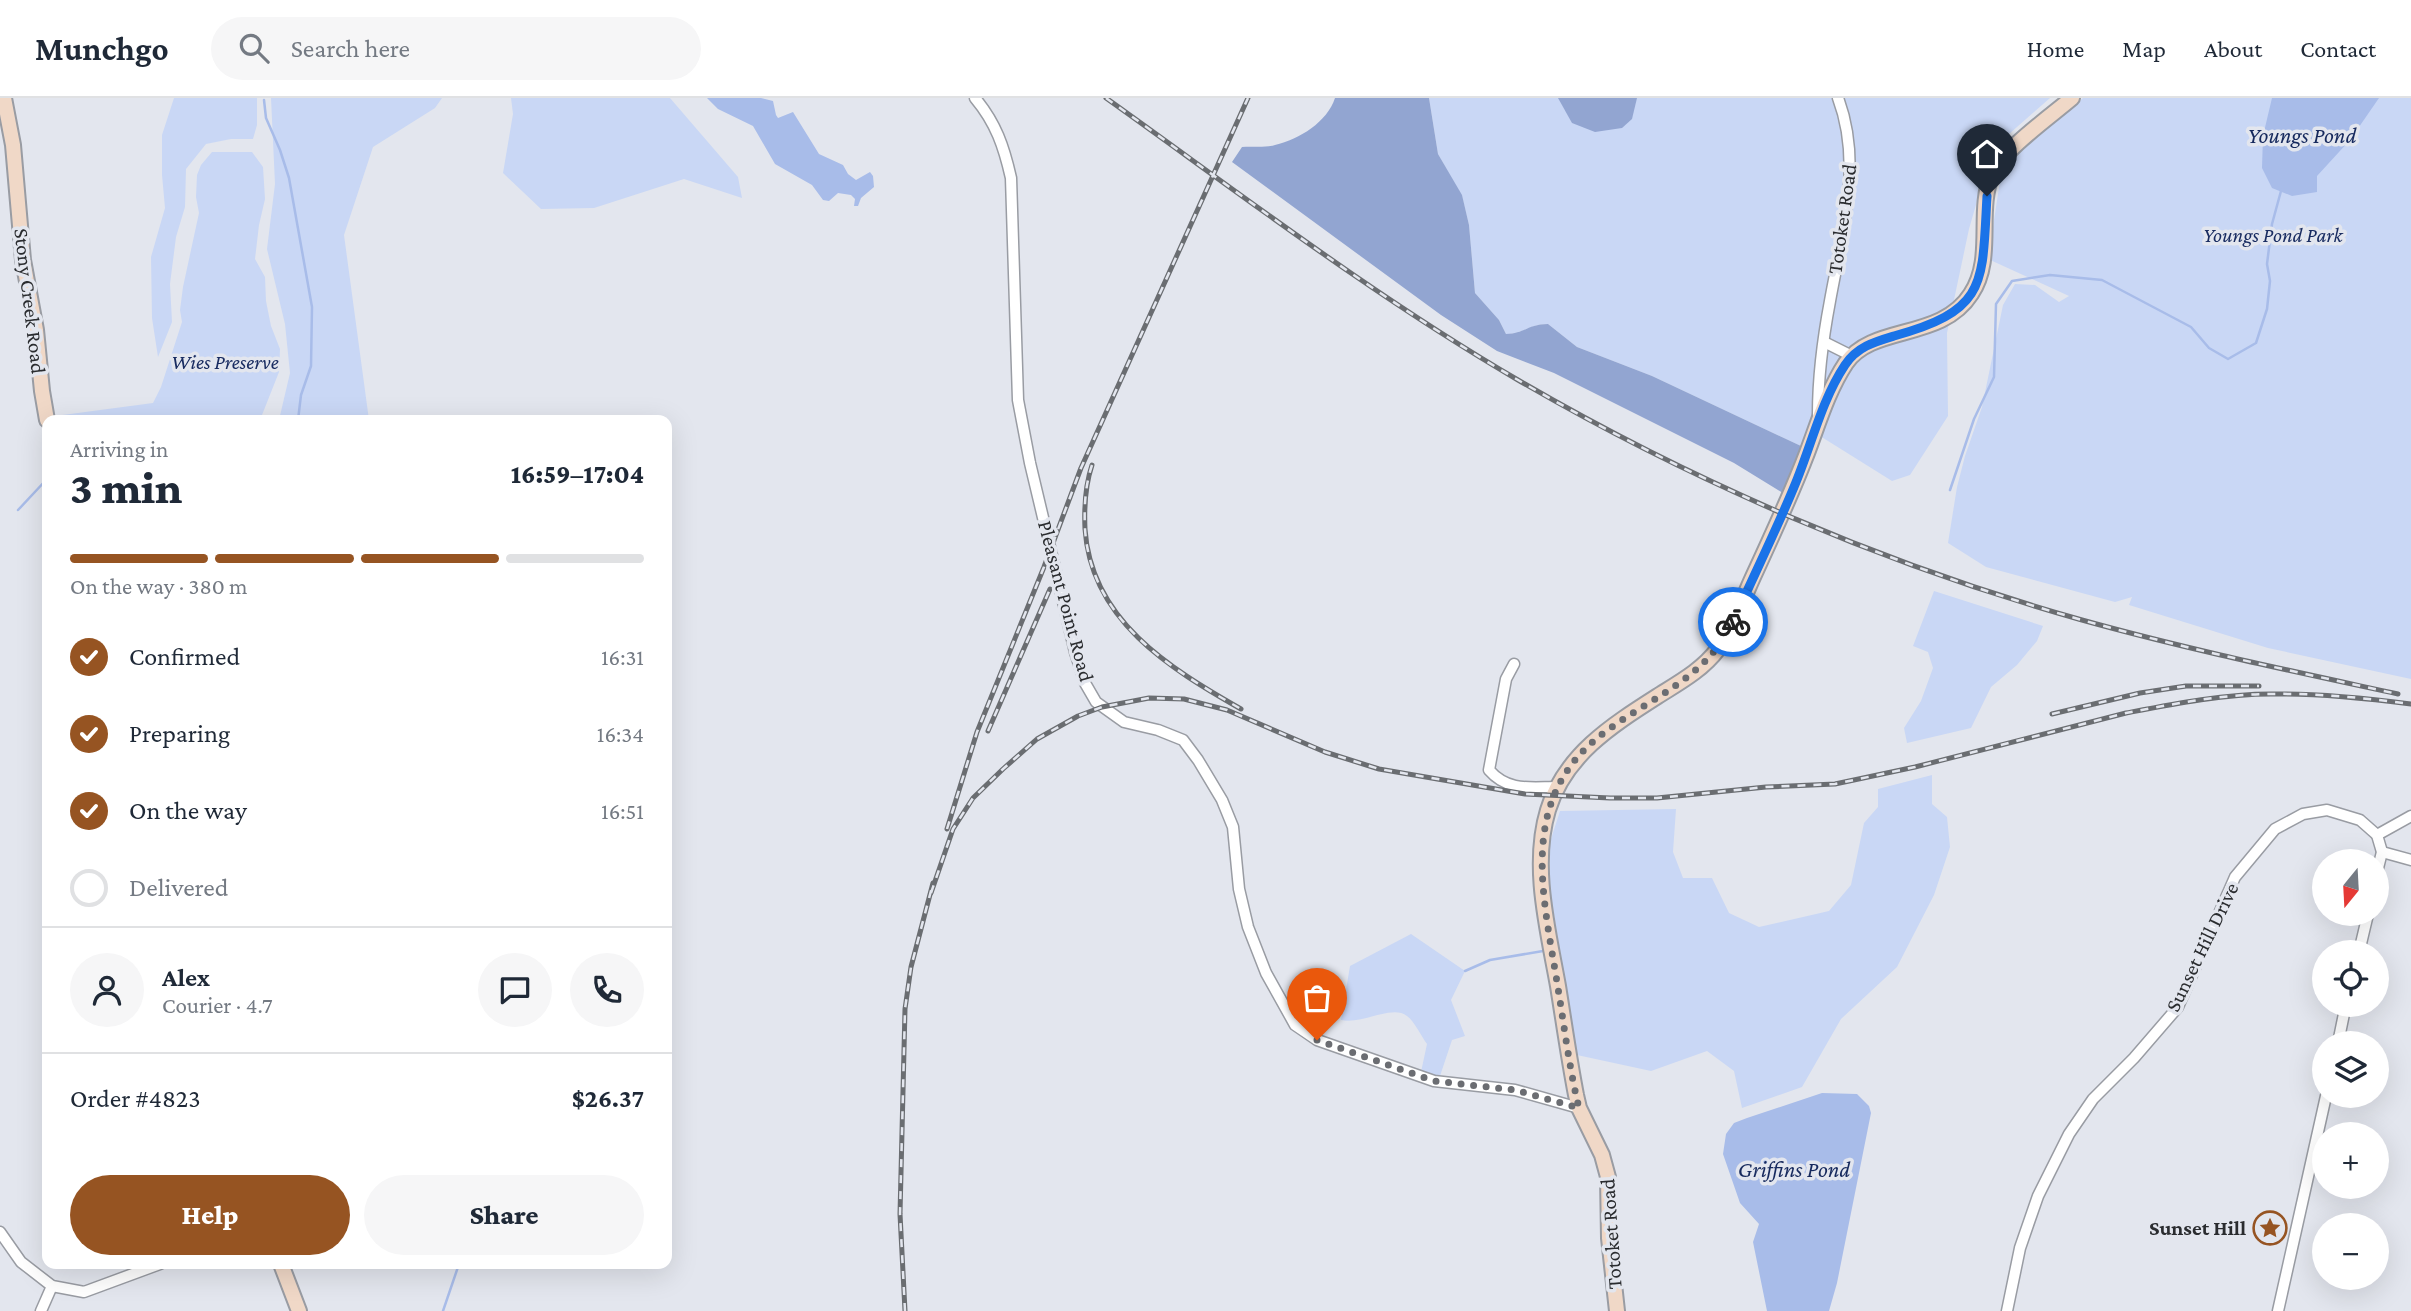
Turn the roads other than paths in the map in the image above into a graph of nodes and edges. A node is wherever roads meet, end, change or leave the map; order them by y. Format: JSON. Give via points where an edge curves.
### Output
{"nodes":[{"id":1,"x":4,"y":98,"type":"edge"},
{"id":2,"x":975,"y":98,"type":"edge"},
{"id":3,"x":1838,"y":98,"type":"edge"},
{"id":4,"x":2072,"y":98,"type":"edge"},
{"id":5,"x":1824,"y":342,"type":"junction"},
{"id":6,"x":1852,"y":356,"type":"junction"},
{"id":7,"x":46,"y":415,"type":"edge"},
{"id":8,"x":1818,"y":425,"type":"junction"},
{"id":9,"x":1514,"y":664,"type":"dead end"},
{"id":10,"x":1557,"y":787,"type":"junction"},
{"id":11,"x":2411,"y":816,"type":"edge"},
{"id":12,"x":2377,"y":835,"type":"junction"},
{"id":13,"x":2381,"y":849,"type":"edge"},
{"id":14,"x":2389,"y":854,"type":"edge"},
{"id":15,"x":2411,"y":860,"type":"edge"},
{"id":16,"x":1579,"y":1108,"type":"junction"},
{"id":17,"x":2323,"y":1108,"type":"edge"},
{"id":18,"x":0,"y":1231,"type":"edge"},
{"id":19,"x":146,"y":1269,"type":"edge"},
{"id":20,"x":283,"y":1269,"type":"edge"},
{"id":21,"x":52,"y":1286,"type":"junction"},
{"id":22,"x":41,"y":1311,"type":"edge"},
{"id":23,"x":299,"y":1311,"type":"edge"},
{"id":24,"x":1616,"y":1311,"type":"edge"},
{"id":25,"x":2007,"y":1311,"type":"edge"},
{"id":26,"x":2278,"y":1311,"type":"edge"}],
"edges":[{"from":1,"to":7,"type":"main road","name":"Stony Creek Road"},
{"from":2,"to":16,"type":"street","name":"Pleasant Point Road","via":[[1000,136],[1011,178],[1018,400],[1076,652],[1096,702],[1125,722],[1183,740],[1198,760],[1233,827],[1248,926],[1266,973],[1295,1025],[1317,1040],[1434,1081],[1515,1090]]},
{"from":3,"to":5,"type":"street","name":"Totoket Road","via":[[1849,136],[1850,175]]},
{"from":4,"to":6,"type":"main road","via":[[2007,154],[1993,174],[1981,271],[1964,303],[1941,320],[1868,344]]},
{"from":5,"to":6,"type":"street"},
{"from":5,"to":8,"type":"street","name":"Totoket Road"},
{"from":6,"to":8,"type":"main road"},
{"from":8,"to":10,"type":"main road","name":"Totoket Road","via":[[1719,647],[1685,680],[1598,737]]},
{"from":9,"to":10,"type":"street","via":[[1506,679],[1489,770],[1518,788]]},
{"from":10,"to":16,"type":"main road","name":"Totoket Road","via":[[1544,824],[1542,871]]},
{"from":11,"to":12,"type":"street"},
{"from":12,"to":13,"type":"street"},
{"from":12,"to":25,"type":"street","name":"Sunset Hill Drive","via":[[2360,820],[2327,810],[2303,814],[2275,829],[2235,877],[2178,1007],[2094,1099],[2069,1134],[2038,1196],[2020,1248]]},
{"from":14,"to":15,"type":"street"},
{"from":16,"to":24,"type":"main road","name":"Totoket Road","via":[[1608,1177]]},
{"from":17,"to":26,"type":"street"},
{"from":18,"to":21,"type":"street","via":[[21,1262]]},
{"from":19,"to":21,"type":"street","via":[[84,1292]]},
{"from":20,"to":23,"type":"main road"},
{"from":21,"to":22,"type":"street"}]}
